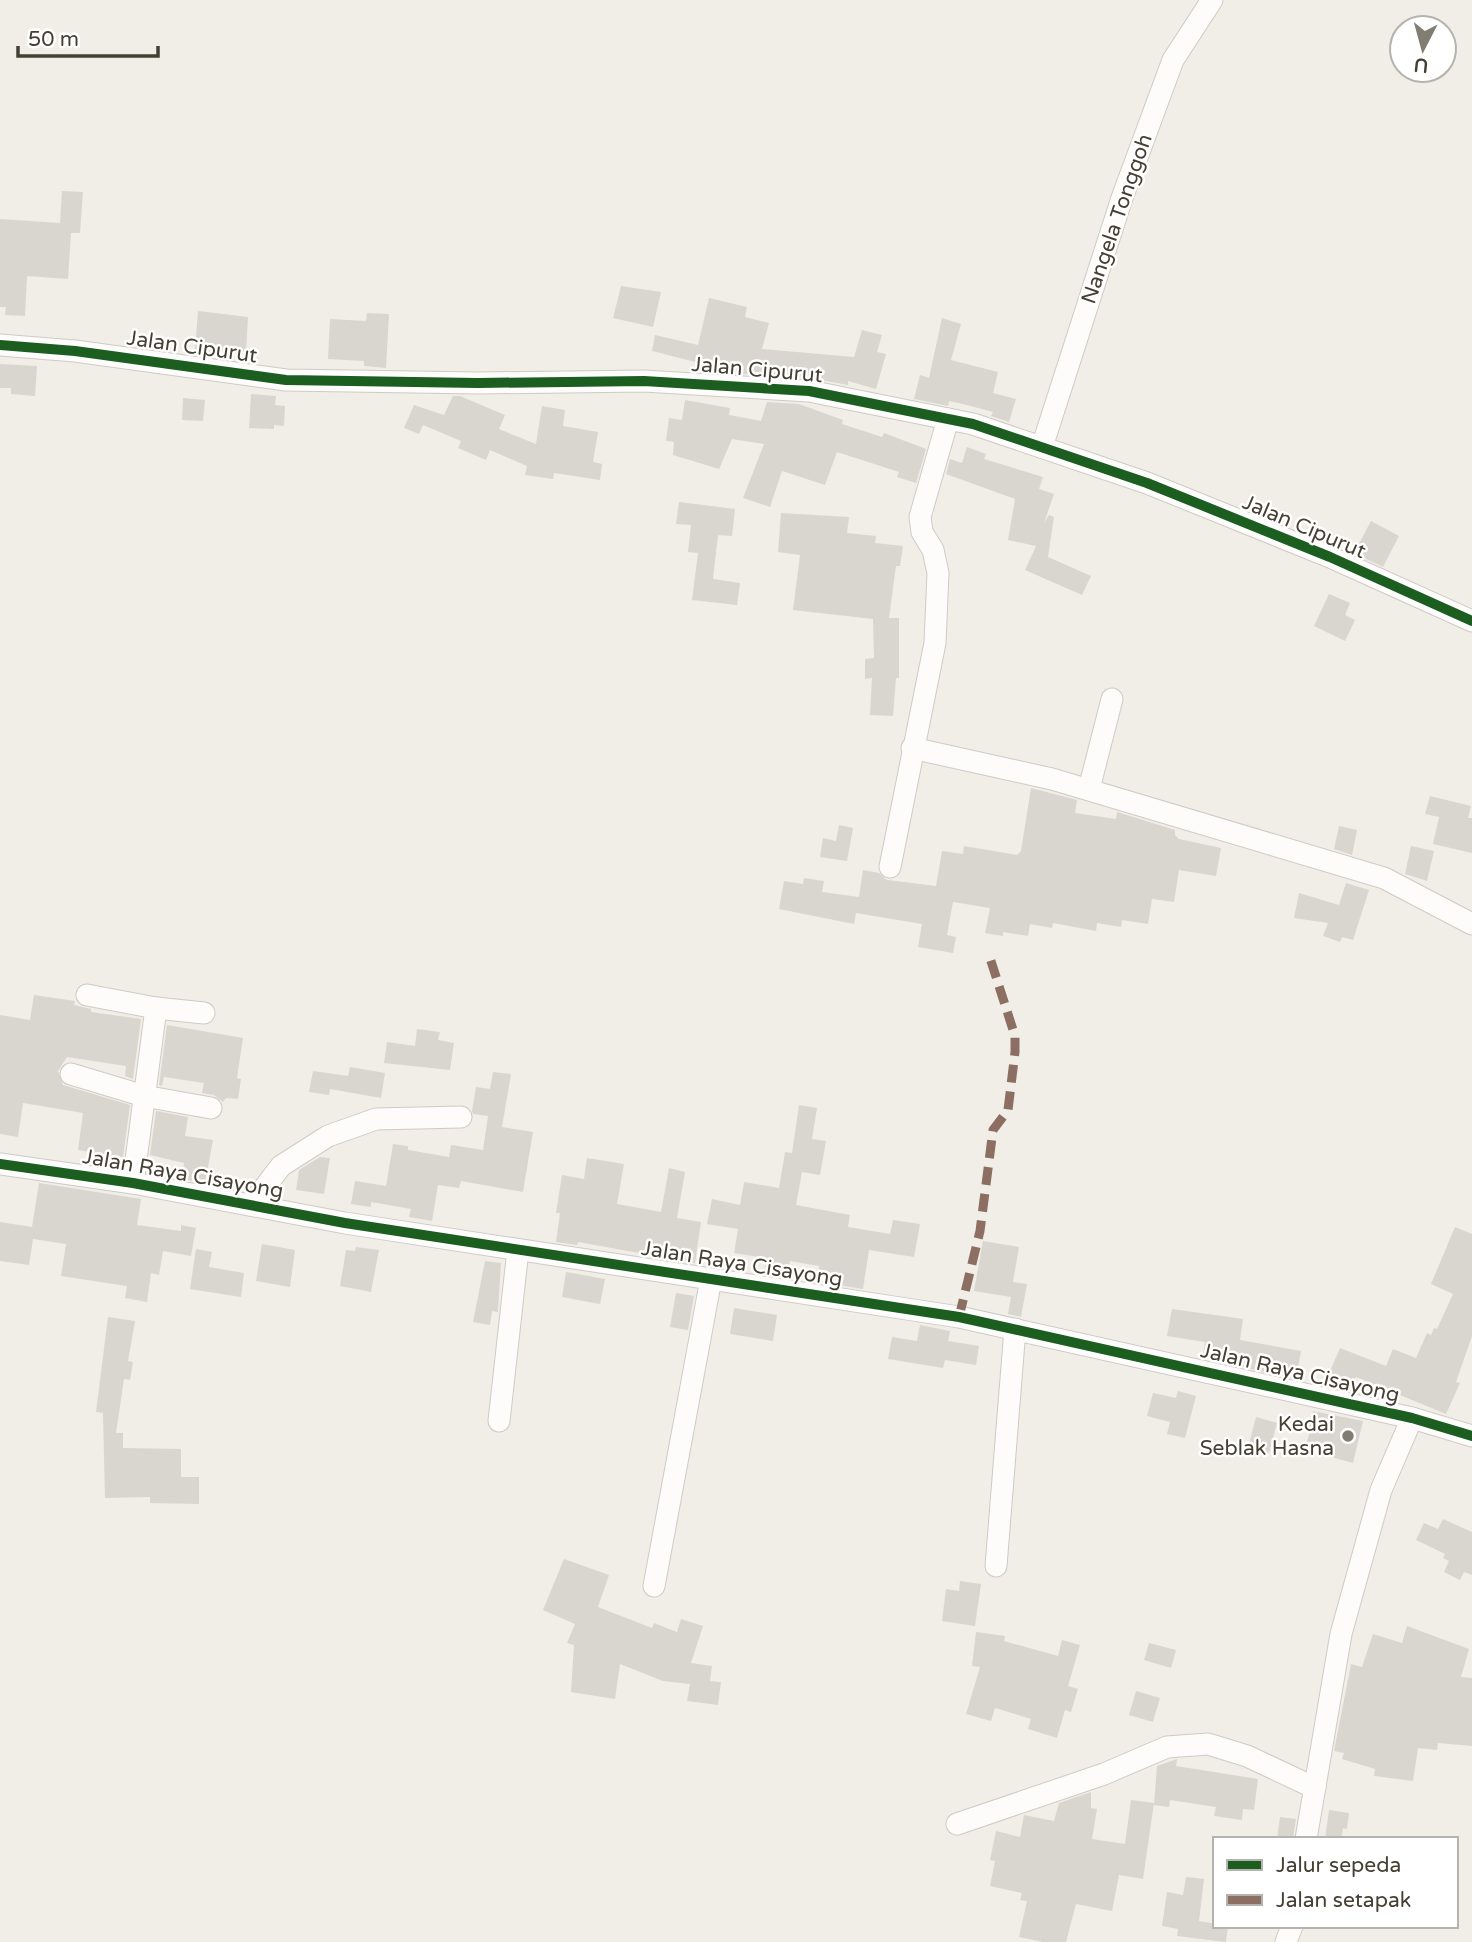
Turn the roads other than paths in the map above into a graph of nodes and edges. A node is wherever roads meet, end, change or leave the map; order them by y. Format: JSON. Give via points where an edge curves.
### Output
{"nodes":[{"id":1,"x":1212,"y":0,"type":"edge"},
{"id":2,"x":0,"y":345,"type":"edge"},
{"id":3,"x":948,"y":418,"type":"junction"},
{"id":4,"x":1042,"y":447,"type":"junction"},
{"id":5,"x":1472,"y":621,"type":"edge"},
{"id":6,"x":1112,"y":699,"type":"dead end"},
{"id":7,"x":912,"y":748,"type":"junction"},
{"id":8,"x":1088,"y":789,"type":"junction"},
{"id":9,"x":890,"y":867,"type":"dead end"},
{"id":10,"x":1472,"y":924,"type":"edge"},
{"id":11,"x":87,"y":995,"type":"dead end"},
{"id":12,"x":156,"y":1008,"type":"junction"},
{"id":13,"x":204,"y":1013,"type":"dead end"},
{"id":14,"x":71,"y":1074,"type":"dead end"},
{"id":15,"x":144,"y":1096,"type":"junction"},
{"id":16,"x":211,"y":1108,"type":"dead end"},
{"id":17,"x":461,"y":1117,"type":"dead end"},
{"id":18,"x":0,"y":1164,"type":"edge"},
{"id":19,"x":134,"y":1183,"type":"junction"},
{"id":20,"x":251,"y":1205,"type":"junction"},
{"id":21,"x":518,"y":1250,"type":"junction"},
{"id":22,"x":711,"y":1279,"type":"junction"},
{"id":23,"x":1015,"y":1329,"type":"junction"},
{"id":24,"x":1412,"y":1418,"type":"junction"},
{"id":25,"x":499,"y":1421,"type":"dead end"},
{"id":26,"x":1472,"y":1436,"type":"edge"},
{"id":27,"x":996,"y":1566,"type":"dead end"},
{"id":28,"x":654,"y":1586,"type":"dead end"},
{"id":29,"x":1315,"y":1788,"type":"junction"},
{"id":30,"x":957,"y":1824,"type":"dead end"},
{"id":31,"x":1306,"y":1837,"type":"edge"}],
"edges":[{"from":1,"to":4,"type":"street","name":"Nangela Tonggoh","via":[[1173,60],[1122,198]]},
{"from":2,"to":3,"type":"street","name":"Jalan Cipurut","via":[[286,380],[644,381],[809,391]]},
{"from":3,"to":4,"type":"street","name":"Jalan Cipurut"},
{"from":3,"to":7,"type":"street","via":[[921,506],[922,532],[933,550],[938,584],[935,643]]},
{"from":4,"to":5,"type":"street","name":"Jalan Cipurut","via":[[1330,557]]},
{"from":6,"to":8,"type":"street"},
{"from":7,"to":8,"type":"street"},
{"from":7,"to":9,"type":"street"},
{"from":8,"to":10,"type":"street","via":[[1384,878]]},
{"from":11,"to":12,"type":"street"},
{"from":12,"to":13,"type":"street"},
{"from":12,"to":15,"type":"street"},
{"from":14,"to":15,"type":"street"},
{"from":15,"to":16,"type":"street"},
{"from":15,"to":19,"type":"street"},
{"from":17,"to":20,"type":"street","via":[[376,1119],[327,1136],[281,1166]]},
{"from":18,"to":19,"type":"street","name":"Jalan Raya Cisayong"},
{"from":19,"to":20,"type":"street","name":"Jalan Raya Cisayong"},
{"from":20,"to":21,"type":"street","name":"Jalan Raya Cisayong"},
{"from":21,"to":22,"type":"street","name":"Jalan Raya Cisayong"},
{"from":21,"to":25,"type":"street"},
{"from":22,"to":23,"type":"street","name":"Jalan Raya Cisayong"},
{"from":22,"to":28,"type":"street"},
{"from":23,"to":24,"type":"street","name":"Jalan Raya Cisayong"},
{"from":23,"to":27,"type":"street"},
{"from":24,"to":26,"type":"street","name":"Jalan Raya Cisayong"},
{"from":24,"to":29,"type":"street","via":[[1381,1490],[1341,1633]]},
{"from":29,"to":30,"type":"street","via":[[1247,1755],[1208,1744],[1167,1746],[1104,1774]]},
{"from":29,"to":31,"type":"street"}]}
